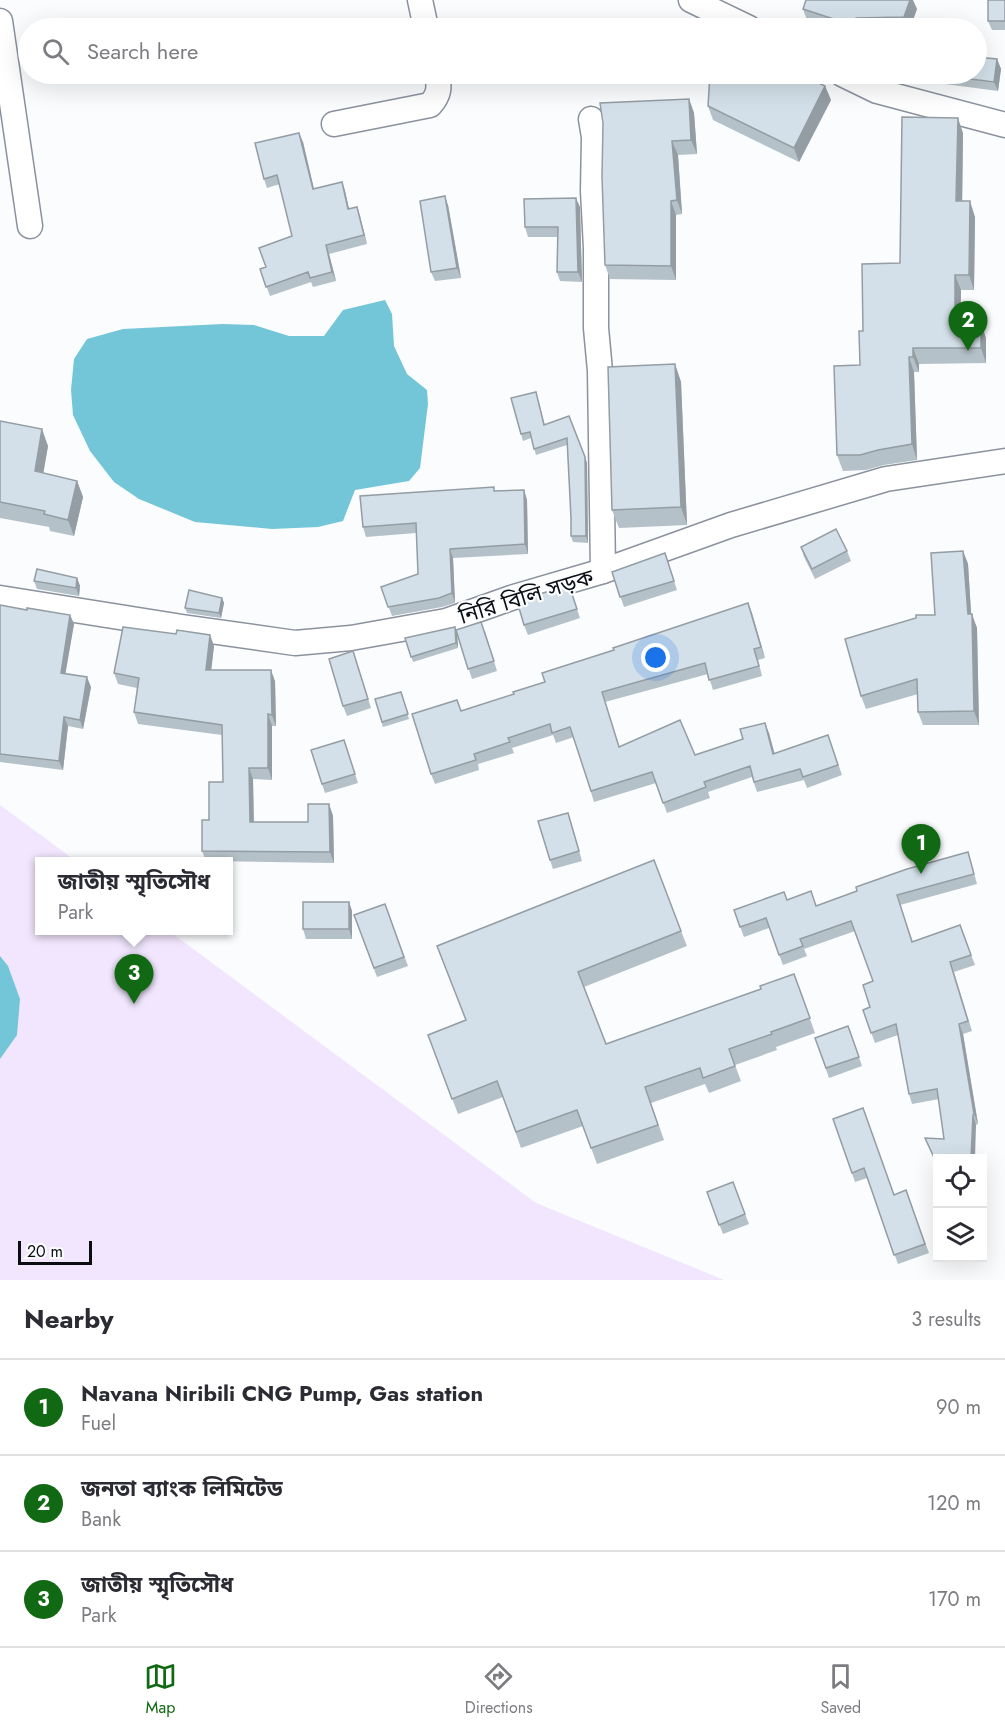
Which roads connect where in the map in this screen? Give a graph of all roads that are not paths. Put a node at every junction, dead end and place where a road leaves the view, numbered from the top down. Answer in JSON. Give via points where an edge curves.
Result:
{"nodes":[{"id":1,"x":420,"y":0,"type":"edge"},
{"id":2,"x":691,"y":0,"type":"edge"},
{"id":3,"x":424,"y":18,"type":"edge"},
{"id":4,"x":728,"y":18,"type":"edge"},
{"id":5,"x":0,"y":21,"type":"edge"},
{"id":6,"x":439,"y":84,"type":"edge"},
{"id":7,"x":863,"y":84,"type":"edge"},
{"id":8,"x":591,"y":119,"type":"dead end"},
{"id":9,"x":334,"y":124,"type":"dead end"},
{"id":10,"x":1005,"y":125,"type":"edge"},
{"id":11,"x":30,"y":226,"type":"dead end"},
{"id":12,"x":1005,"y":461,"type":"edge"},
{"id":13,"x":603,"y":571,"type":"junction"},
{"id":14,"x":0,"y":598,"type":"edge"}],
"edges":[{"from":1,"to":3,"type":"street"},
{"from":2,"to":4,"type":"street"},
{"from":5,"to":11,"type":"street"},
{"from":6,"to":9,"type":"street","via":[[438,96],[430,105]]},
{"from":7,"to":10,"type":"street"},
{"from":8,"to":13,"type":"street","name":"নিরি বিলি সড়ক"},
{"from":12,"to":13,"type":"street","via":[[886,478],[731,525]]},
{"from":13,"to":14,"type":"street","name":"নিরি বিলি সড়ক","via":[[446,621],[351,638],[295,643]]}]}
